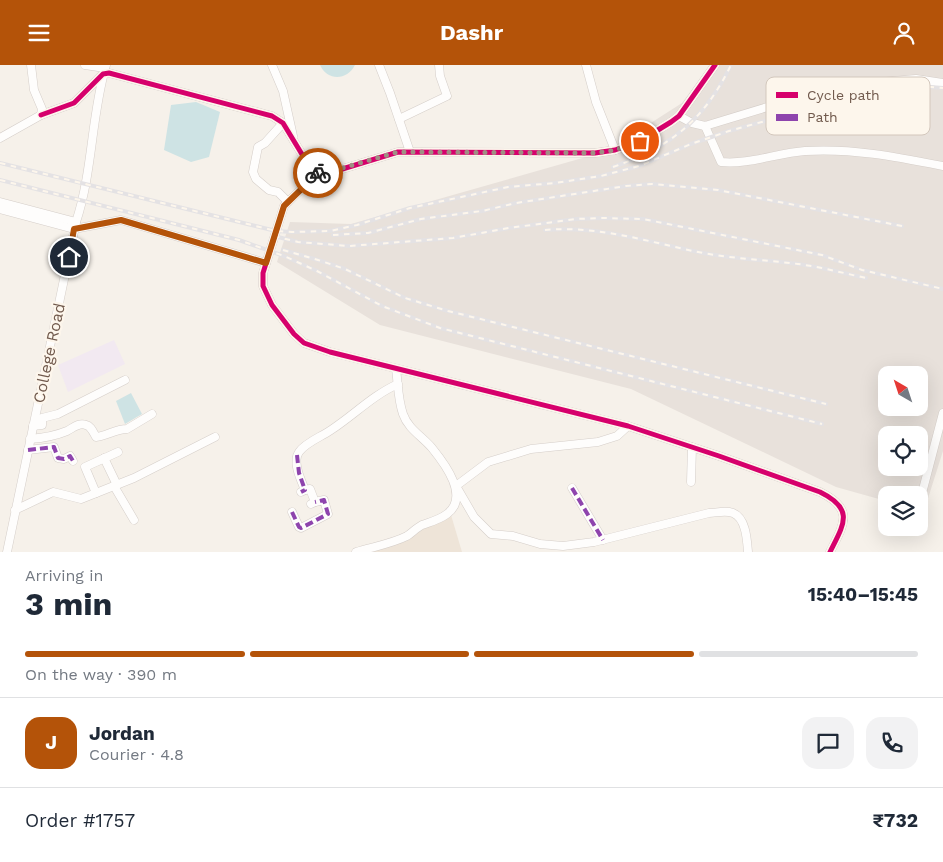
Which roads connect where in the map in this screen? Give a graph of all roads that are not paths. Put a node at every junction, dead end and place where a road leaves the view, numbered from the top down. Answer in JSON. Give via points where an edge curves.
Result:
{"nodes":[{"id":1,"x":32,"y":65,"type":"edge"},
{"id":2,"x":85,"y":65,"type":"edge"},
{"id":3,"x":272,"y":65,"type":"edge"},
{"id":4,"x":379,"y":65,"type":"edge"},
{"id":5,"x":439,"y":65,"type":"edge"},
{"id":6,"x":586,"y":65,"type":"edge"},
{"id":7,"x":715,"y":65,"type":"edge"},
{"id":8,"x":105,"y":69,"type":"edge"},
{"id":9,"x":930,"y":81,"type":"edge"},
{"id":10,"x":943,"y":83,"type":"edge"},
{"id":11,"x":766,"y":107,"type":"edge"},
{"id":12,"x":40,"y":115,"type":"junction"},
{"id":13,"x":679,"y":115,"type":"junction"},
{"id":14,"x":399,"y":119,"type":"junction"},
{"id":15,"x":283,"y":123,"type":"junction"},
{"id":16,"x":705,"y":126,"type":"junction"},
{"id":17,"x":0,"y":137,"type":"edge"},
{"id":18,"x":294,"y":141,"type":"junction"},
{"id":19,"x":615,"y":150,"type":"junction"},
{"id":20,"x":410,"y":152,"type":"junction"},
{"id":21,"x":943,"y":165,"type":"edge"},
{"id":22,"x":322,"y":169,"type":"junction"},
{"id":23,"x":288,"y":201,"type":"junction"},
{"id":24,"x":0,"y":202,"type":"edge"},
{"id":25,"x":0,"y":209,"type":"edge"},
{"id":26,"x":75,"y":225,"type":"junction"},
{"id":27,"x":267,"y":260,"type":"junction"},
{"id":28,"x":396,"y":369,"type":"junction"},
{"id":29,"x":126,"y":380,"type":"dead end"},
{"id":30,"x":398,"y":385,"type":"junction"},
{"id":31,"x":943,"y":413,"type":"edge"},
{"id":32,"x":152,"y":414,"type":"dead end"},
{"id":33,"x":33,"y":426,"type":"junction"},
{"id":34,"x":628,"y":426,"type":"junction"},
{"id":35,"x":215,"y":437,"type":"dead end"},
{"id":36,"x":30,"y":439,"type":"junction"},
{"id":37,"x":692,"y":447,"type":"junction"},
{"id":38,"x":28,"y":450,"type":"junction"},
{"id":39,"x":118,"y":451,"type":"dead end"},
{"id":40,"x":104,"y":458,"type":"junction"},
{"id":41,"x":73,"y":461,"type":"dead end"},
{"id":42,"x":691,"y":482,"type":"dead end"},
{"id":43,"x":115,"y":485,"type":"junction"},
{"id":44,"x":456,"y":486,"type":"junction"},
{"id":45,"x":924,"y":486,"type":"edge"},
{"id":46,"x":572,"y":488,"type":"dead end"},
{"id":47,"x":96,"y":493,"type":"junction"},
{"id":48,"x":15,"y":510,"type":"junction"},
{"id":49,"x":292,"y":512,"type":"dead end"},
{"id":50,"x":134,"y":521,"type":"dead end"},
{"id":51,"x":603,"y":540,"type":"junction"},
{"id":52,"x":568,"y":548,"type":"edge"},
{"id":53,"x":7,"y":552,"type":"edge"},
{"id":54,"x":356,"y":552,"type":"edge"},
{"id":55,"x":748,"y":552,"type":"edge"},
{"id":56,"x":830,"y":552,"type":"edge"}],
"edges":[{"from":1,"to":12,"type":"street","via":[[34,90],[42,109]]},
{"from":2,"to":8,"type":"street"},
{"from":3,"to":18,"type":"street","via":[[283,91]]},
{"from":4,"to":14,"type":"street"},
{"from":5,"to":14,"type":"street","via":[[447,95]]},
{"from":6,"to":19,"type":"street"},
{"from":7,"to":13,"type":"street"},
{"from":8,"to":12,"type":"street","via":[[74,103]]},
{"from":8,"to":15,"type":"street","via":[[109,73],[272,116]]},
{"from":8,"to":26,"type":"street","name":"College Road","via":[[100,83],[86,185]]},
{"from":9,"to":10,"type":"street"},
{"from":11,"to":16,"type":"street"},
{"from":12,"to":17,"type":"street"},
{"from":13,"to":16,"type":"street"},
{"from":13,"to":19,"type":"street","via":[[640,141]]},
{"from":14,"to":20,"type":"street"},
{"from":15,"to":18,"type":"street"},
{"from":15,"to":23,"type":"street","via":[[258,147],[253,172],[256,179]]},
{"from":16,"to":21,"type":"street","via":[[720,162],[818,150],[871,153]]},
{"from":18,"to":22,"type":"street","via":[[303,156]]},
{"from":19,"to":20,"type":"street","via":[[595,153]]},
{"from":20,"to":22,"type":"street","via":[[398,152],[339,169]]},
{"from":22,"to":23,"type":"street"},
{"from":23,"to":27,"type":"street"},
{"from":24,"to":26,"type":"street"},
{"from":25,"to":26,"type":"street"},
{"from":26,"to":27,"type":"street","via":[[121,220]]},
{"from":26,"to":33,"type":"street","name":"College Road"},
{"from":27,"to":28,"type":"street","via":[[262,286],[272,305],[304,343]]},
{"from":28,"to":30,"type":"street"},
{"from":28,"to":34,"type":"street"},
{"from":29,"to":33,"type":"street","via":[[42,418],[42,425]]},
{"from":30,"to":44,"type":"street","via":[[403,415],[411,428],[431,447]]},
{"from":30,"to":49,"type":"street","via":[[383,391],[299,453],[297,464],[303,491],[310,489],[313,503],[324,500],[328,513],[301,528]]},
{"from":31,"to":45,"type":"street"},
{"from":32,"to":36,"type":"street","via":[[127,429],[100,437],[96,437],[84,424],[59,434]]},
{"from":33,"to":36,"type":"street","name":"College Road"},
{"from":34,"to":37,"type":"street"},
{"from":34,"to":44,"type":"street","via":[[617,436],[598,442],[531,449],[488,462]]},
{"from":35,"to":43,"type":"street"},
{"from":36,"to":38,"type":"street","name":"College Road"},
{"from":37,"to":42,"type":"street"},
{"from":37,"to":56,"type":"street","via":[[834,499],[844,517]]},
{"from":38,"to":41,"type":"street","via":[[54,447],[58,458],[70,456]]},
{"from":38,"to":48,"type":"street","name":"College Road"},
{"from":39,"to":40,"type":"street"},
{"from":40,"to":43,"type":"street"},
{"from":40,"to":47,"type":"street","via":[[85,467]]},
{"from":43,"to":47,"type":"street"},
{"from":43,"to":50,"type":"street"},
{"from":44,"to":52,"type":"street","via":[[474,517],[491,533]]},
{"from":44,"to":54,"type":"street","via":[[457,496],[448,513],[420,526],[408,536]]},
{"from":46,"to":51,"type":"street"},
{"from":47,"to":48,"type":"street","via":[[81,499],[53,492]]},
{"from":48,"to":53,"type":"street","name":"College Road"},
{"from":51,"to":52,"type":"street"},
{"from":51,"to":55,"type":"street","via":[[709,513],[726,512],[735,513],[745,529]]}]}
